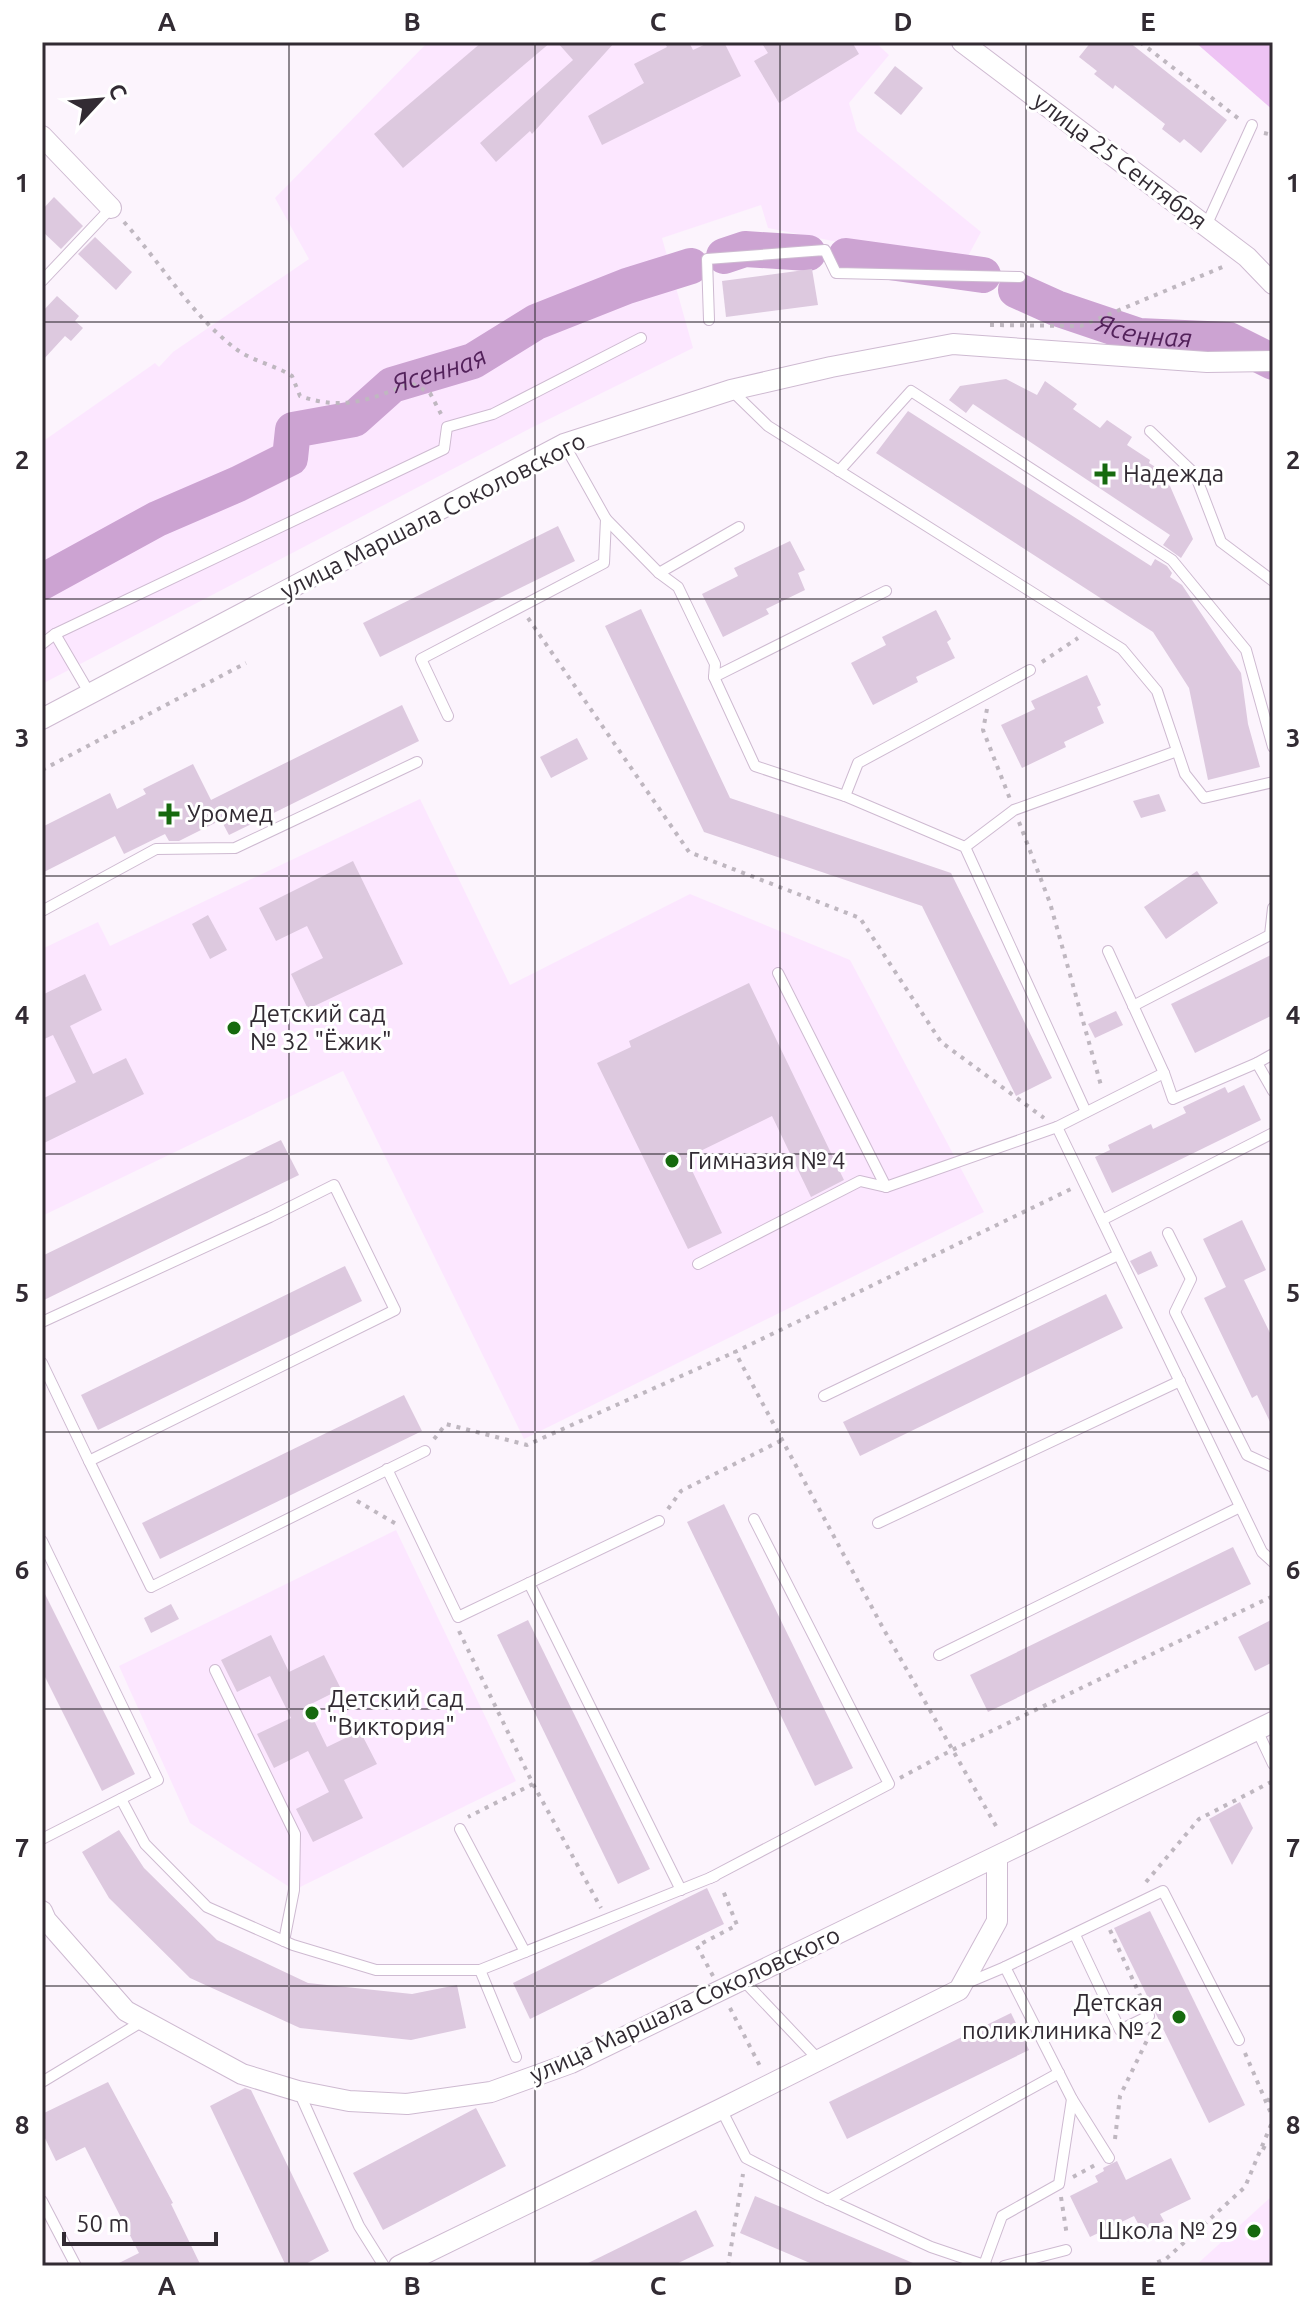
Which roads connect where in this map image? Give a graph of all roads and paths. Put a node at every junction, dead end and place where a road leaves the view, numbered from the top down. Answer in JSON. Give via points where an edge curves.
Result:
{"nodes":[{"id":1,"x":962,"y":42,"type":"edge"},
{"id":2,"x":1140,"y":42,"type":"edge"},
{"id":3,"x":1251,"y":127,"type":"joint"},
{"id":4,"x":42,"y":136,"type":"edge"},
{"id":5,"x":111,"y":208,"type":"junction"},
{"id":6,"x":1206,"y":226,"type":"junction"},
{"id":7,"x":1247,"y":257,"type":"junction"},
{"id":8,"x":1020,"y":277,"type":"dead end"},
{"id":9,"x":42,"y":281,"type":"edge"},
{"id":10,"x":1273,"y":284,"type":"edge"},
{"id":11,"x":709,"y":320,"type":"dead end"},
{"id":12,"x":1092,"y":321,"type":"dead end"},
{"id":13,"x":641,"y":338,"type":"dead end"},
{"id":14,"x":1273,"y":361,"type":"edge"},
{"id":15,"x":731,"y":390,"type":"junction"},
{"id":16,"x":447,"y":427,"type":"junction"},
{"id":17,"x":1150,"y":431,"type":"dead end"},
{"id":18,"x":564,"y":444,"type":"junction"},
{"id":19,"x":839,"y":471,"type":"junction"},
{"id":20,"x":606,"y":519,"type":"junction"},
{"id":21,"x":739,"y":527,"type":"dead end"},
{"id":22,"x":659,"y":573,"type":"junction"},
{"id":23,"x":1273,"y":581,"type":"edge"},
{"id":24,"x":886,"y":591,"type":"dead end"},
{"id":25,"x":520,"y":606,"type":"junction"},
{"id":26,"x":1091,"y":630,"type":"junction"},
{"id":27,"x":55,"y":634,"type":"junction"},
{"id":28,"x":42,"y":644,"type":"edge"},
{"id":29,"x":246,"y":663,"type":"dead end"},
{"id":30,"x":1030,"y":670,"type":"joint"},
{"id":31,"x":714,"y":677,"type":"junction"},
{"id":32,"x":990,"y":691,"type":"junction"},
{"id":33,"x":90,"y":694,"type":"junction"},
{"id":34,"x":448,"y":716,"type":"dead end"},
{"id":35,"x":42,"y":719,"type":"edge"},
{"id":36,"x":1273,"y":747,"type":"edge"},
{"id":37,"x":1177,"y":751,"type":"junction"},
{"id":38,"x":417,"y":762,"type":"dead end"},
{"id":39,"x":42,"y":770,"type":"edge"},
{"id":40,"x":1273,"y":782,"type":"edge"},
{"id":41,"x":845,"y":796,"type":"junction"},
{"id":42,"x":1014,"y":810,"type":"junction"},
{"id":43,"x":965,"y":847,"type":"junction"},
{"id":44,"x":1273,"y":908,"type":"edge"},
{"id":45,"x":42,"y":911,"type":"edge"},
{"id":46,"x":1108,"y":951,"type":"dead end"},
{"id":47,"x":778,"y":973,"type":"dead end"},
{"id":48,"x":1133,"y":1006,"type":"junction"},
{"id":49,"x":1273,"y":1054,"type":"edge"},
{"id":50,"x":1257,"y":1063,"type":"junction"},
{"id":51,"x":1164,"y":1073,"type":"junction"},
{"id":52,"x":1273,"y":1091,"type":"edge"},
{"id":53,"x":1106,"y":1102,"type":"junction"},
{"id":54,"x":1086,"y":1112,"type":"junction"},
{"id":55,"x":1057,"y":1127,"type":"junction"},
{"id":56,"x":1273,"y":1133,"type":"edge"},
{"id":57,"x":886,"y":1187,"type":"junction"},
{"id":58,"x":1102,"y":1220,"type":"junction"},
{"id":59,"x":1168,"y":1233,"type":"dead end"},
{"id":60,"x":1118,"y":1255,"type":"junction"},
{"id":61,"x":698,"y":1264,"type":"dead end"},
{"id":62,"x":42,"y":1322,"type":"edge"},
{"id":63,"x":735,"y":1352,"type":"dead end"},
{"id":64,"x":42,"y":1363,"type":"edge"},
{"id":65,"x":1180,"y":1381,"type":"junction"},
{"id":66,"x":824,"y":1396,"type":"dead end"},
{"id":67,"x":782,"y":1440,"type":"dead end"},
{"id":68,"x":425,"y":1451,"type":"joint"},
{"id":69,"x":89,"y":1461,"type":"junction"},
{"id":70,"x":1273,"y":1467,"type":"edge"},
{"id":71,"x":387,"y":1469,"type":"junction"},
{"id":72,"x":341,"y":1492,"type":"junction"},
{"id":73,"x":1240,"y":1507,"type":"junction"},
{"id":74,"x":754,"y":1519,"type":"dead end"},
{"id":75,"x":659,"y":1521,"type":"joint"},
{"id":76,"x":878,"y":1523,"type":"dead end"},
{"id":77,"x":399,"y":1526,"type":"dead end"},
{"id":78,"x":42,"y":1541,"type":"edge"},
{"id":79,"x":1273,"y":1562,"type":"edge"},
{"id":80,"x":529,"y":1583,"type":"junction"},
{"id":81,"x":1273,"y":1596,"type":"edge"},
{"id":82,"x":453,"y":1620,"type":"dead end"},
{"id":83,"x":883,"y":1628,"type":"dead end"},
{"id":84,"x":939,"y":1655,"type":"dead end"},
{"id":85,"x":215,"y":1670,"type":"dead end"},
{"id":86,"x":1265,"y":1726,"type":"edge"},
{"id":87,"x":952,"y":1750,"type":"junction"},
{"id":88,"x":1273,"y":1764,"type":"edge"},
{"id":89,"x":1273,"y":1781,"type":"edge"},
{"id":90,"x":533,"y":1784,"type":"junction"},
{"id":91,"x":889,"y":1784,"type":"junction"},
{"id":92,"x":121,"y":1799,"type":"junction"},
{"id":93,"x":996,"y":1826,"type":"dead end"},
{"id":94,"x":460,"y":1829,"type":"joint"},
{"id":95,"x":42,"y":1839,"type":"edge"},
{"id":96,"x":997,"y":1858,"type":"junction"},
{"id":97,"x":713,"y":1877,"type":"junction"},
{"id":98,"x":681,"y":1890,"type":"junction"},
{"id":99,"x":42,"y":1911,"type":"edge"},
{"id":100,"x":1122,"y":1911,"type":"junction"},
{"id":101,"x":607,"y":1920,"type":"junction"},
{"id":102,"x":1106,"y":1920,"type":"junction"},
{"id":103,"x":1075,"y":1935,"type":"junction"},
{"id":104,"x":284,"y":1941,"type":"junction"},
{"id":105,"x":525,"y":1952,"type":"junction"},
{"id":106,"x":1005,"y":1967,"type":"junction"},
{"id":107,"x":480,"y":1970,"type":"junction"},
{"id":108,"x":743,"y":1980,"type":"junction"},
{"id":109,"x":961,"y":1985,"type":"junction"},
{"id":110,"x":720,"y":1991,"type":"junction"},
{"id":111,"x":1149,"y":2016,"type":"junction"},
{"id":112,"x":143,"y":2021,"type":"junction"},
{"id":113,"x":1239,"y":2040,"type":"joint"},
{"id":114,"x":516,"y":2057,"type":"dead end"},
{"id":115,"x":818,"y":2059,"type":"junction"},
{"id":116,"x":1059,"y":2073,"type":"junction"},
{"id":117,"x":42,"y":2082,"type":"edge"},
{"id":118,"x":769,"y":2084,"type":"junction"},
{"id":119,"x":1273,"y":2089,"type":"edge"},
{"id":120,"x":298,"y":2091,"type":"junction"},
{"id":121,"x":1072,"y":2099,"type":"junction"},
{"id":122,"x":1267,"y":2104,"type":"junction"},
{"id":123,"x":721,"y":2109,"type":"junction"},
{"id":124,"x":1273,"y":2119,"type":"edge"},
{"id":125,"x":1262,"y":2147,"type":"junction"},
{"id":126,"x":1273,"y":2152,"type":"edge"},
{"id":127,"x":746,"y":2158,"type":"junction"},
{"id":128,"x":1109,"y":2158,"type":"junction"},
{"id":129,"x":1059,"y":2184,"type":"junction"},
{"id":130,"x":828,"y":2200,"type":"junction"},
{"id":131,"x":42,"y":2201,"type":"edge"},
{"id":132,"x":1066,"y":2250,"type":"joint"},
{"id":133,"x":986,"y":2265,"type":"edge"},
{"id":134,"x":76,"y":2266,"type":"edge"},
{"id":135,"x":384,"y":2266,"type":"edge"},
{"id":136,"x":399,"y":2266,"type":"edge"},
{"id":137,"x":728,"y":2266,"type":"edge"},
{"id":138,"x":1004,"y":2266,"type":"edge"},
{"id":139,"x":1148,"y":2266,"type":"edge"}],
"edges":[{"from":1,"to":6,"type":"street","name":"улица 25 Сентября"},
{"from":2,"to":3,"type":"path"},
{"from":3,"to":6,"type":"lane"},
{"from":4,"to":5,"type":"street"},
{"from":5,"to":9,"type":"lane"},
{"from":5,"to":16,"type":"path","via":[[210,327],[239,352],[292,376],[300,396],[323,404],[368,401],[411,383],[430,393]]},
{"from":6,"to":7,"type":"street","name":"улица 25 Сентября"},
{"from":7,"to":10,"type":"street","name":"улица 25 Сентября"},
{"from":7,"to":12,"type":"path"},
{"from":8,"to":11,"type":"lane","via":[[836,273],[825,250],[707,259]]},
{"from":13,"to":16,"type":"lane","via":[[493,414]]},
{"from":14,"to":15,"type":"street","name":"улица Маршала Соколовского","via":[[1207,362],[953,344]]},
{"from":15,"to":18,"type":"street","name":"улица Маршала Соколовского"},
{"from":15,"to":19,"type":"lane","via":[[768,426]]},
{"from":16,"to":27,"type":"lane","via":[[444,449]]},
{"from":17,"to":23,"type":"lane","via":[[1195,474],[1221,542]]},
{"from":18,"to":20,"type":"lane"},
{"from":18,"to":33,"type":"street","name":"улица Маршала Соколовского"},
{"from":19,"to":26,"type":"lane"},
{"from":19,"to":36,"type":"lane","via":[[911,391],[1172,560],[1246,650]]},
{"from":20,"to":22,"type":"lane"},
{"from":20,"to":25,"type":"lane","via":[[604,563]]},
{"from":21,"to":22,"type":"lane"},
{"from":22,"to":31,"type":"lane","via":[[678,587],[715,664]]},
{"from":24,"to":31,"type":"lane"},
{"from":25,"to":34,"type":"lane","via":[[421,659]]},
{"from":25,"to":55,"type":"path","via":[[689,852],[860,918],[941,1042]]},
{"from":26,"to":30,"type":"path"},
{"from":26,"to":37,"type":"lane","via":[[1122,649],[1157,691]]},
{"from":27,"to":28,"type":"lane"},
{"from":27,"to":33,"type":"lane"},
{"from":29,"to":39,"type":"path"},
{"from":30,"to":32,"type":"lane"},
{"from":31,"to":41,"type":"lane","via":[[755,766]]},
{"from":32,"to":41,"type":"lane","via":[[858,763]]},
{"from":32,"to":42,"type":"path","via":[[983,730]]},
{"from":33,"to":35,"type":"street","name":"улица Маршала Соколовского"},
{"from":37,"to":40,"type":"lane","via":[[1185,774],[1204,798]]},
{"from":37,"to":42,"type":"lane"},
{"from":38,"to":45,"type":"lane","via":[[235,848],[156,849]]},
{"from":41,"to":43,"type":"lane"},
{"from":42,"to":43,"type":"lane"},
{"from":42,"to":53,"type":"path","via":[[1050,903]]},
{"from":43,"to":54,"type":"lane"},
{"from":44,"to":48,"type":"lane","via":[[1270,935]]},
{"from":46,"to":48,"type":"lane"},
{"from":47,"to":57,"type":"lane"},
{"from":48,"to":51,"type":"lane"},
{"from":49,"to":50,"type":"lane"},
{"from":50,"to":51,"type":"lane","via":[[1173,1099]]},
{"from":50,"to":52,"type":"lane"},
{"from":51,"to":53,"type":"lane"},
{"from":53,"to":54,"type":"lane"},
{"from":54,"to":55,"type":"lane"},
{"from":55,"to":57,"type":"lane"},
{"from":55,"to":58,"type":"lane"},
{"from":56,"to":58,"type":"lane"},
{"from":57,"to":61,"type":"lane","via":[[860,1181]]},
{"from":58,"to":60,"type":"lane"},
{"from":59,"to":70,"type":"lane","via":[[1191,1279],[1175,1312],[1247,1455]]},
{"from":60,"to":65,"type":"lane"},
{"from":60,"to":66,"type":"lane"},
{"from":62,"to":69,"type":"lane","via":[[334,1185],[395,1310]]},
{"from":63,"to":68,"type":"path","via":[[527,1445],[446,1424]]},
{"from":64,"to":69,"type":"lane"},
{"from":65,"to":73,"type":"lane"},
{"from":65,"to":76,"type":"lane"},
{"from":67,"to":75,"type":"path","via":[[681,1491]]},
{"from":68,"to":71,"type":"lane"},
{"from":69,"to":72,"type":"lane","via":[[151,1587]]},
{"from":71,"to":72,"type":"lane"},
{"from":71,"to":80,"type":"lane","via":[[458,1617]]},
{"from":72,"to":77,"type":"path"},
{"from":73,"to":79,"type":"lane","via":[[1262,1552]]},
{"from":73,"to":84,"type":"lane"},
{"from":74,"to":91,"type":"lane"},
{"from":75,"to":80,"type":"lane"},
{"from":78,"to":92,"type":"lane","via":[[158,1780]]},
{"from":80,"to":98,"type":"lane"},
{"from":81,"to":87,"type":"path"},
{"from":82,"to":90,"type":"path"},
{"from":83,"to":87,"type":"path"},
{"from":85,"to":104,"type":"lane","via":[[295,1834],[294,1890]]},
{"from":86,"to":88,"type":"lane"},
{"from":86,"to":96,"type":"street","name":"улица Маршала Соколовского"},
{"from":87,"to":91,"type":"path"},
{"from":87,"to":93,"type":"path"},
{"from":89,"to":100,"type":"path","via":[[1199,1819]]},
{"from":90,"to":94,"type":"path","via":[[467,1818]]},
{"from":90,"to":101,"type":"path"},
{"from":91,"to":97,"type":"lane"},
{"from":92,"to":95,"type":"lane"},
{"from":92,"to":104,"type":"lane","via":[[145,1844],[207,1907]]},
{"from":94,"to":105,"type":"lane"},
{"from":96,"to":108,"type":"street","name":"улица Маршала Соколовского"},
{"from":96,"to":109,"type":"street","via":[[997,1921]]},
{"from":97,"to":98,"type":"lane"},
{"from":97,"to":110,"type":"path","via":[[737,1925],[697,1946]]},
{"from":98,"to":101,"type":"lane"},
{"from":99,"to":112,"type":"street","name":"улица Маршала Соколовского","via":[[126,2011]]},
{"from":100,"to":102,"type":"lane"},
{"from":100,"to":113,"type":"lane","via":[[1163,1891]]},
{"from":101,"to":105,"type":"lane"},
{"from":102,"to":103,"type":"lane"},
{"from":102,"to":111,"type":"path"},
{"from":103,"to":106,"type":"lane"},
{"from":103,"to":111,"type":"lane","via":[[1120,2030]]},
{"from":104,"to":107,"type":"lane","via":[[376,1970]]},
{"from":105,"to":107,"type":"lane"},
{"from":106,"to":109,"type":"lane"},
{"from":106,"to":116,"type":"lane"},
{"from":107,"to":114,"type":"lane"},
{"from":108,"to":110,"type":"street","name":"улица Маршала Соколовского"},
{"from":108,"to":115,"type":"lane"},
{"from":109,"to":115,"type":"street"},
{"from":110,"to":118,"type":"path"},
{"from":110,"to":120,"type":"street","name":"улица Маршала Соколовского","via":[[571,2063],[491,2092],[407,2104]]},
{"from":111,"to":128,"type":"path","via":[[1154,2026],[1120,2096]]},
{"from":112,"to":117,"type":"lane"},
{"from":112,"to":120,"type":"street","name":"улица Маршала Соколовского","via":[[242,2074]]},
{"from":113,"to":122,"type":"path"},
{"from":115,"to":118,"type":"street"},
{"from":116,"to":121,"type":"lane"},
{"from":116,"to":130,"type":"lane"},
{"from":118,"to":123,"type":"street"},
{"from":119,"to":122,"type":"path"},
{"from":120,"to":135,"type":"lane","via":[[359,2226]]},
{"from":121,"to":128,"type":"lane"},
{"from":121,"to":129,"type":"lane"},
{"from":122,"to":124,"type":"path"},
{"from":123,"to":127,"type":"lane"},
{"from":123,"to":136,"type":"street"},
{"from":124,"to":125,"type":"path"},
{"from":125,"to":126,"type":"path"},
{"from":125,"to":139,"type":"path","via":[[1245,2187],[1166,2259]]},
{"from":127,"to":130,"type":"lane"},
{"from":127,"to":137,"type":"path"},
{"from":128,"to":129,"type":"path"},
{"from":129,"to":132,"type":"path"},
{"from":129,"to":133,"type":"lane","via":[[1002,2216]]},
{"from":130,"to":133,"type":"lane","via":[[931,2247]]},
{"from":131,"to":134,"type":"lane"},
{"from":132,"to":138,"type":"lane"}]}
